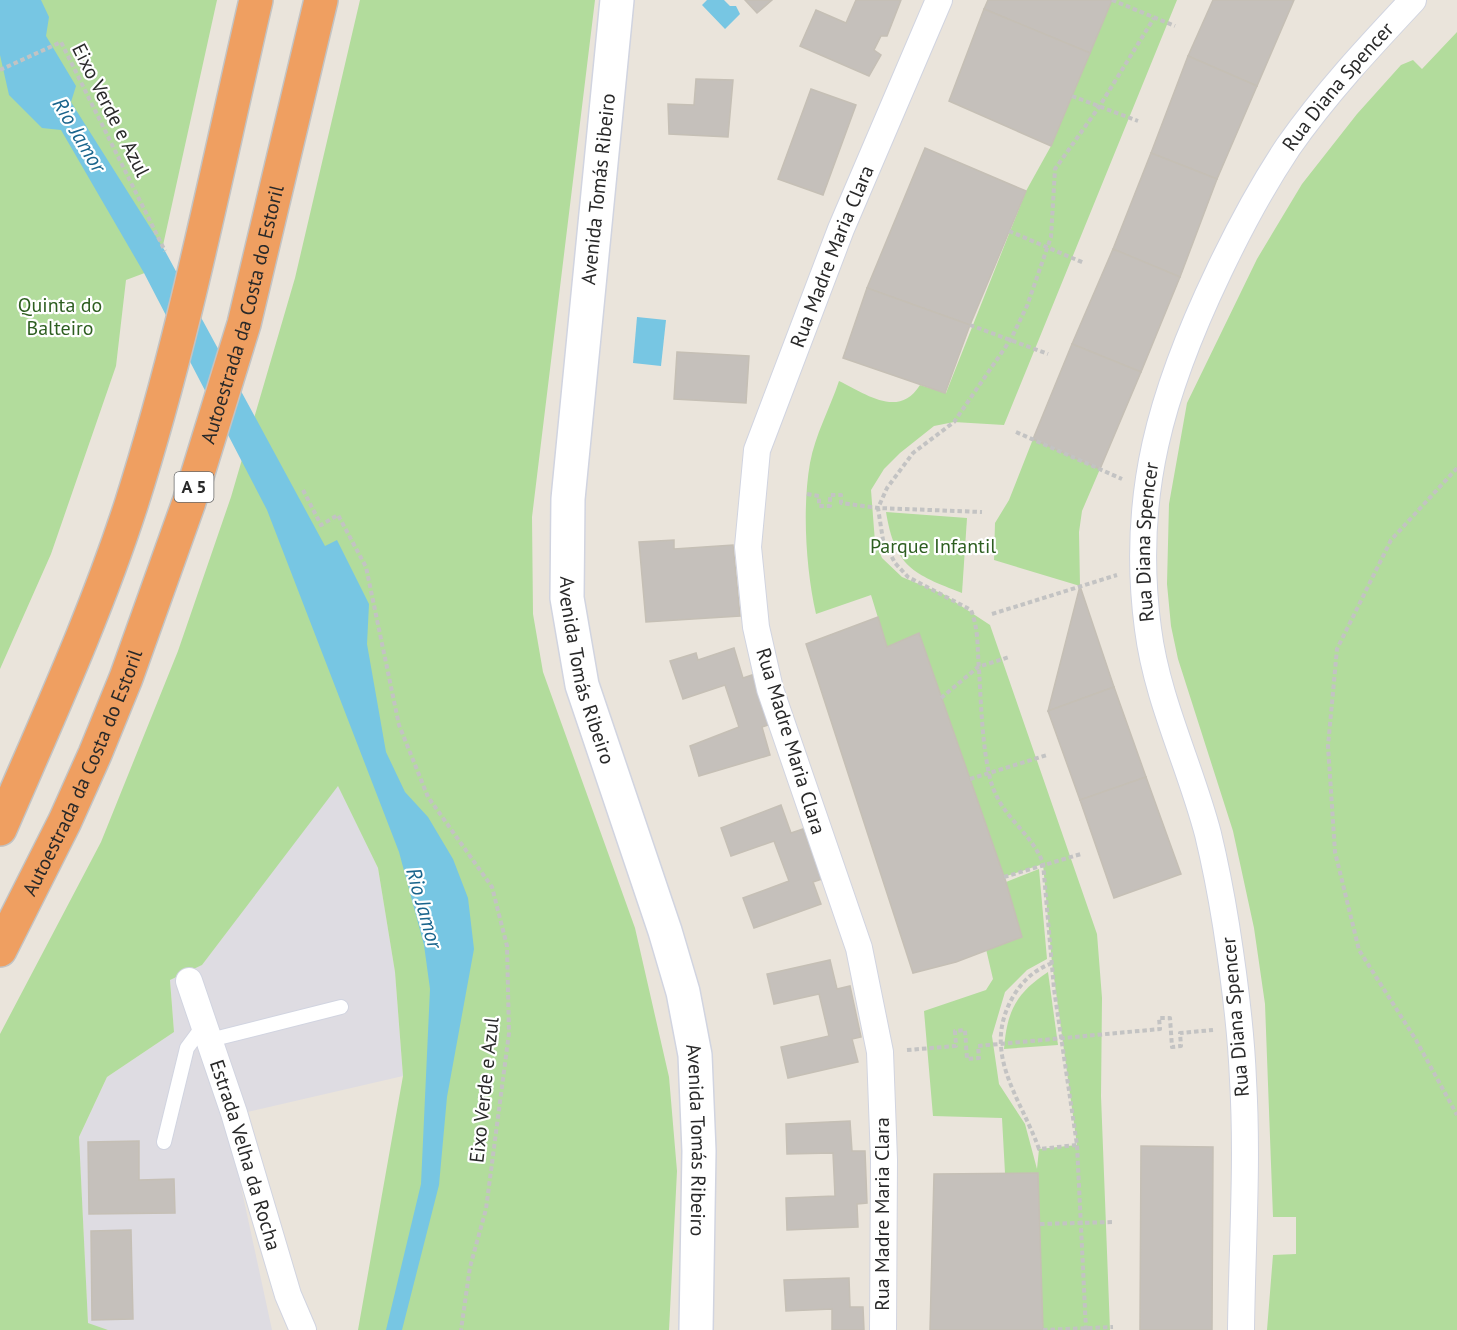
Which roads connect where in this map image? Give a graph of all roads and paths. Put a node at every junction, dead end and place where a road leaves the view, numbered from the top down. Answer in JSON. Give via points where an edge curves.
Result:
{"nodes":[{"id":1,"x":256,"y":0,"type":"edge"},
{"id":2,"x":321,"y":0,"type":"edge"},
{"id":3,"x":617,"y":0,"type":"edge"},
{"id":4,"x":939,"y":0,"type":"edge"},
{"id":5,"x":1112,"y":0,"type":"edge"},
{"id":6,"x":1413,"y":0,"type":"edge"},
{"id":7,"x":1154,"y":18,"type":"junction"},
{"id":8,"x":1175,"y":26,"type":"dead end"},
{"id":9,"x":0,"y":70,"type":"edge"},
{"id":10,"x":1072,"y":96,"type":"dead end"},
{"id":11,"x":1100,"y":106,"type":"junction"},
{"id":12,"x":1138,"y":121,"type":"dead end"},
{"id":13,"x":1009,"y":231,"type":"dead end"},
{"id":14,"x":1048,"y":246,"type":"junction"},
{"id":15,"x":165,"y":251,"type":"dead end"},
{"id":16,"x":1084,"y":263,"type":"dead end"},
{"id":17,"x":970,"y":325,"type":"dead end"},
{"id":18,"x":1011,"y":339,"type":"junction"},
{"id":19,"x":1048,"y":354,"type":"dead end"},
{"id":20,"x":1016,"y":432,"type":"dead end"},
{"id":21,"x":1457,"y":468,"type":"edge"},
{"id":22,"x":1123,"y":479,"type":"dead end"},
{"id":23,"x":303,"y":490,"type":"dead end"},
{"id":24,"x":807,"y":494,"type":"dead end"},
{"id":25,"x":878,"y":508,"type":"junction"},
{"id":26,"x":982,"y":512,"type":"dead end"},
{"id":27,"x":1119,"y":574,"type":"dead end"},
{"id":28,"x":992,"y":614,"type":"dead end"},
{"id":29,"x":1009,"y":657,"type":"dead end"},
{"id":30,"x":978,"y":667,"type":"junction"},
{"id":31,"x":941,"y":698,"type":"dead end"},
{"id":32,"x":1047,"y":755,"type":"dead end"},
{"id":33,"x":989,"y":774,"type":"junction"},
{"id":34,"x":970,"y":779,"type":"dead end"},
{"id":35,"x":0,"y":829,"type":"edge"},
{"id":36,"x":1081,"y":854,"type":"dead end"},
{"id":37,"x":1043,"y":863,"type":"junction"},
{"id":38,"x":1004,"y":877,"type":"dead end"},
{"id":39,"x":0,"y":950,"type":"edge"},
{"id":40,"x":1052,"y":963,"type":"junction"},
{"id":41,"x":189,"y":981,"type":"dead end"},
{"id":42,"x":341,"y":1007,"type":"dead end"},
{"id":43,"x":1239,"y":1021,"type":"junction"},
{"id":44,"x":207,"y":1033,"type":"junction"},
{"id":45,"x":1063,"y":1038,"type":"junction"},
{"id":46,"x":1000,"y":1044,"type":"junction"},
{"id":47,"x":940,"y":1047,"type":"dead end"},
{"id":48,"x":1457,"y":1115,"type":"edge"},
{"id":49,"x":164,"y":1142,"type":"dead end"},
{"id":50,"x":1077,"y":1145,"type":"junction"},
{"id":51,"x":1113,"y":1222,"type":"dead end"},
{"id":52,"x":1081,"y":1223,"type":"junction"},
{"id":53,"x":1040,"y":1224,"type":"dead end"},
{"id":54,"x":1113,"y":1327,"type":"dead end"},
{"id":55,"x":1086,"y":1328,"type":"edge"},
{"id":56,"x":303,"y":1330,"type":"edge"},
{"id":57,"x":461,"y":1330,"type":"edge"},
{"id":58,"x":696,"y":1330,"type":"edge"},
{"id":59,"x":882,"y":1330,"type":"edge"},
{"id":60,"x":1043,"y":1330,"type":"edge"},
{"id":61,"x":1241,"y":1330,"type":"edge"}],
"edges":[{"from":1,"to":35,"type":"highway","via":[[175,359],[130,507],[83,635]]},
{"from":2,"to":39,"type":"highway","name":"Autoestrada da Costa do Estoril","number":"A 5","via":[[244,324],[189,502],[95,754]]},
{"from":3,"to":58,"type":"street","name":"Avenida Tomás Ribeiro","via":[[568,499],[567,598],[582,685],[665,931],[683,992],[695,1055],[699,1151]]},
{"from":4,"to":59,"type":"street","name":"Rua Madre Maria Clara","via":[[841,229],[758,450],[748,547],[756,627],[770,688],[859,948],[880,1052],[884,1160]]},
{"from":5,"to":7,"type":"path"},
{"from":6,"to":43,"type":"street","name":"Rua Diana Spencer","via":[[1348,69],[1288,147],[1239,230],[1176,369],[1158,424],[1147,485],[1142,557],[1148,630],[1157,676],[1208,833],[1226,922]]},
{"from":7,"to":8,"type":"path"},
{"from":7,"to":11,"type":"path"},
{"from":9,"to":15,"type":"path","name":"Eixo Verde e Azul","via":[[61,42]]},
{"from":10,"to":11,"type":"path"},
{"from":11,"to":12,"type":"path"},
{"from":11,"to":14,"type":"path","via":[[1055,169]]},
{"from":13,"to":14,"type":"path"},
{"from":14,"to":16,"type":"path"},
{"from":14,"to":18,"type":"path"},
{"from":17,"to":18,"type":"path"},
{"from":18,"to":19,"type":"path"},
{"from":18,"to":25,"type":"path","via":[[954,422],[913,453],[887,488]]},
{"from":20,"to":22,"type":"path"},
{"from":21,"to":48,"type":"path","via":[[1391,540],[1337,650],[1328,746],[1335,852],[1359,950],[1416,1040]]},
{"from":23,"to":57,"type":"path","name":"Eixo Verde e Azul","via":[[321,525],[338,515],[366,567],[399,725],[428,797],[492,887],[507,946],[509,1033],[486,1209],[470,1267]]},
{"from":24,"to":25,"type":"path","via":[[819,496],[819,506],[830,506],[830,495],[841,495],[841,503]]},
{"from":25,"to":26,"type":"path"},
{"from":25,"to":30,"type":"path","via":[[883,540],[908,577],[971,610],[979,636]]},
{"from":27,"to":28,"type":"path"},
{"from":29,"to":30,"type":"path"},
{"from":30,"to":31,"type":"path"},
{"from":30,"to":33,"type":"path"},
{"from":32,"to":33,"type":"path"},
{"from":33,"to":34,"type":"path"},
{"from":33,"to":37,"type":"path","via":[[1002,809],[1036,845]]},
{"from":36,"to":37,"type":"path"},
{"from":37,"to":38,"type":"path"},
{"from":37,"to":40,"type":"path"},
{"from":40,"to":45,"type":"path"},
{"from":40,"to":46,"type":"path","via":[[1036,969],[1019,987],[1001,1025]]},
{"from":41,"to":44,"type":"street","name":"Estrada Velha da Rocha"},
{"from":42,"to":44,"type":"lane"},
{"from":43,"to":45,"type":"path","via":[[1215,1023],[1216,1030],[1180,1033],[1181,1046],[1172,1047],[1170,1018],[1159,1018],[1160,1029]]},
{"from":43,"to":61,"type":"street","name":"Rua Diana Spencer","via":[[1244,1083]]},
{"from":44,"to":49,"type":"lane","via":[[187,1048]]},
{"from":44,"to":56,"type":"street","name":"Estrada Velha da Rocha","via":[[288,1295]]},
{"from":45,"to":46,"type":"path"},
{"from":45,"to":50,"type":"path"},
{"from":46,"to":47,"type":"path","via":[[978,1046],[979,1058],[967,1059],[965,1030],[955,1031],[956,1046]]},
{"from":46,"to":50,"type":"path","via":[[1008,1084],[1039,1149]]},
{"from":50,"to":52,"type":"path"},
{"from":51,"to":52,"type":"path"},
{"from":52,"to":53,"type":"path"},
{"from":52,"to":55,"type":"path"},
{"from":54,"to":55,"type":"path"},
{"from":55,"to":60,"type":"path"}]}
